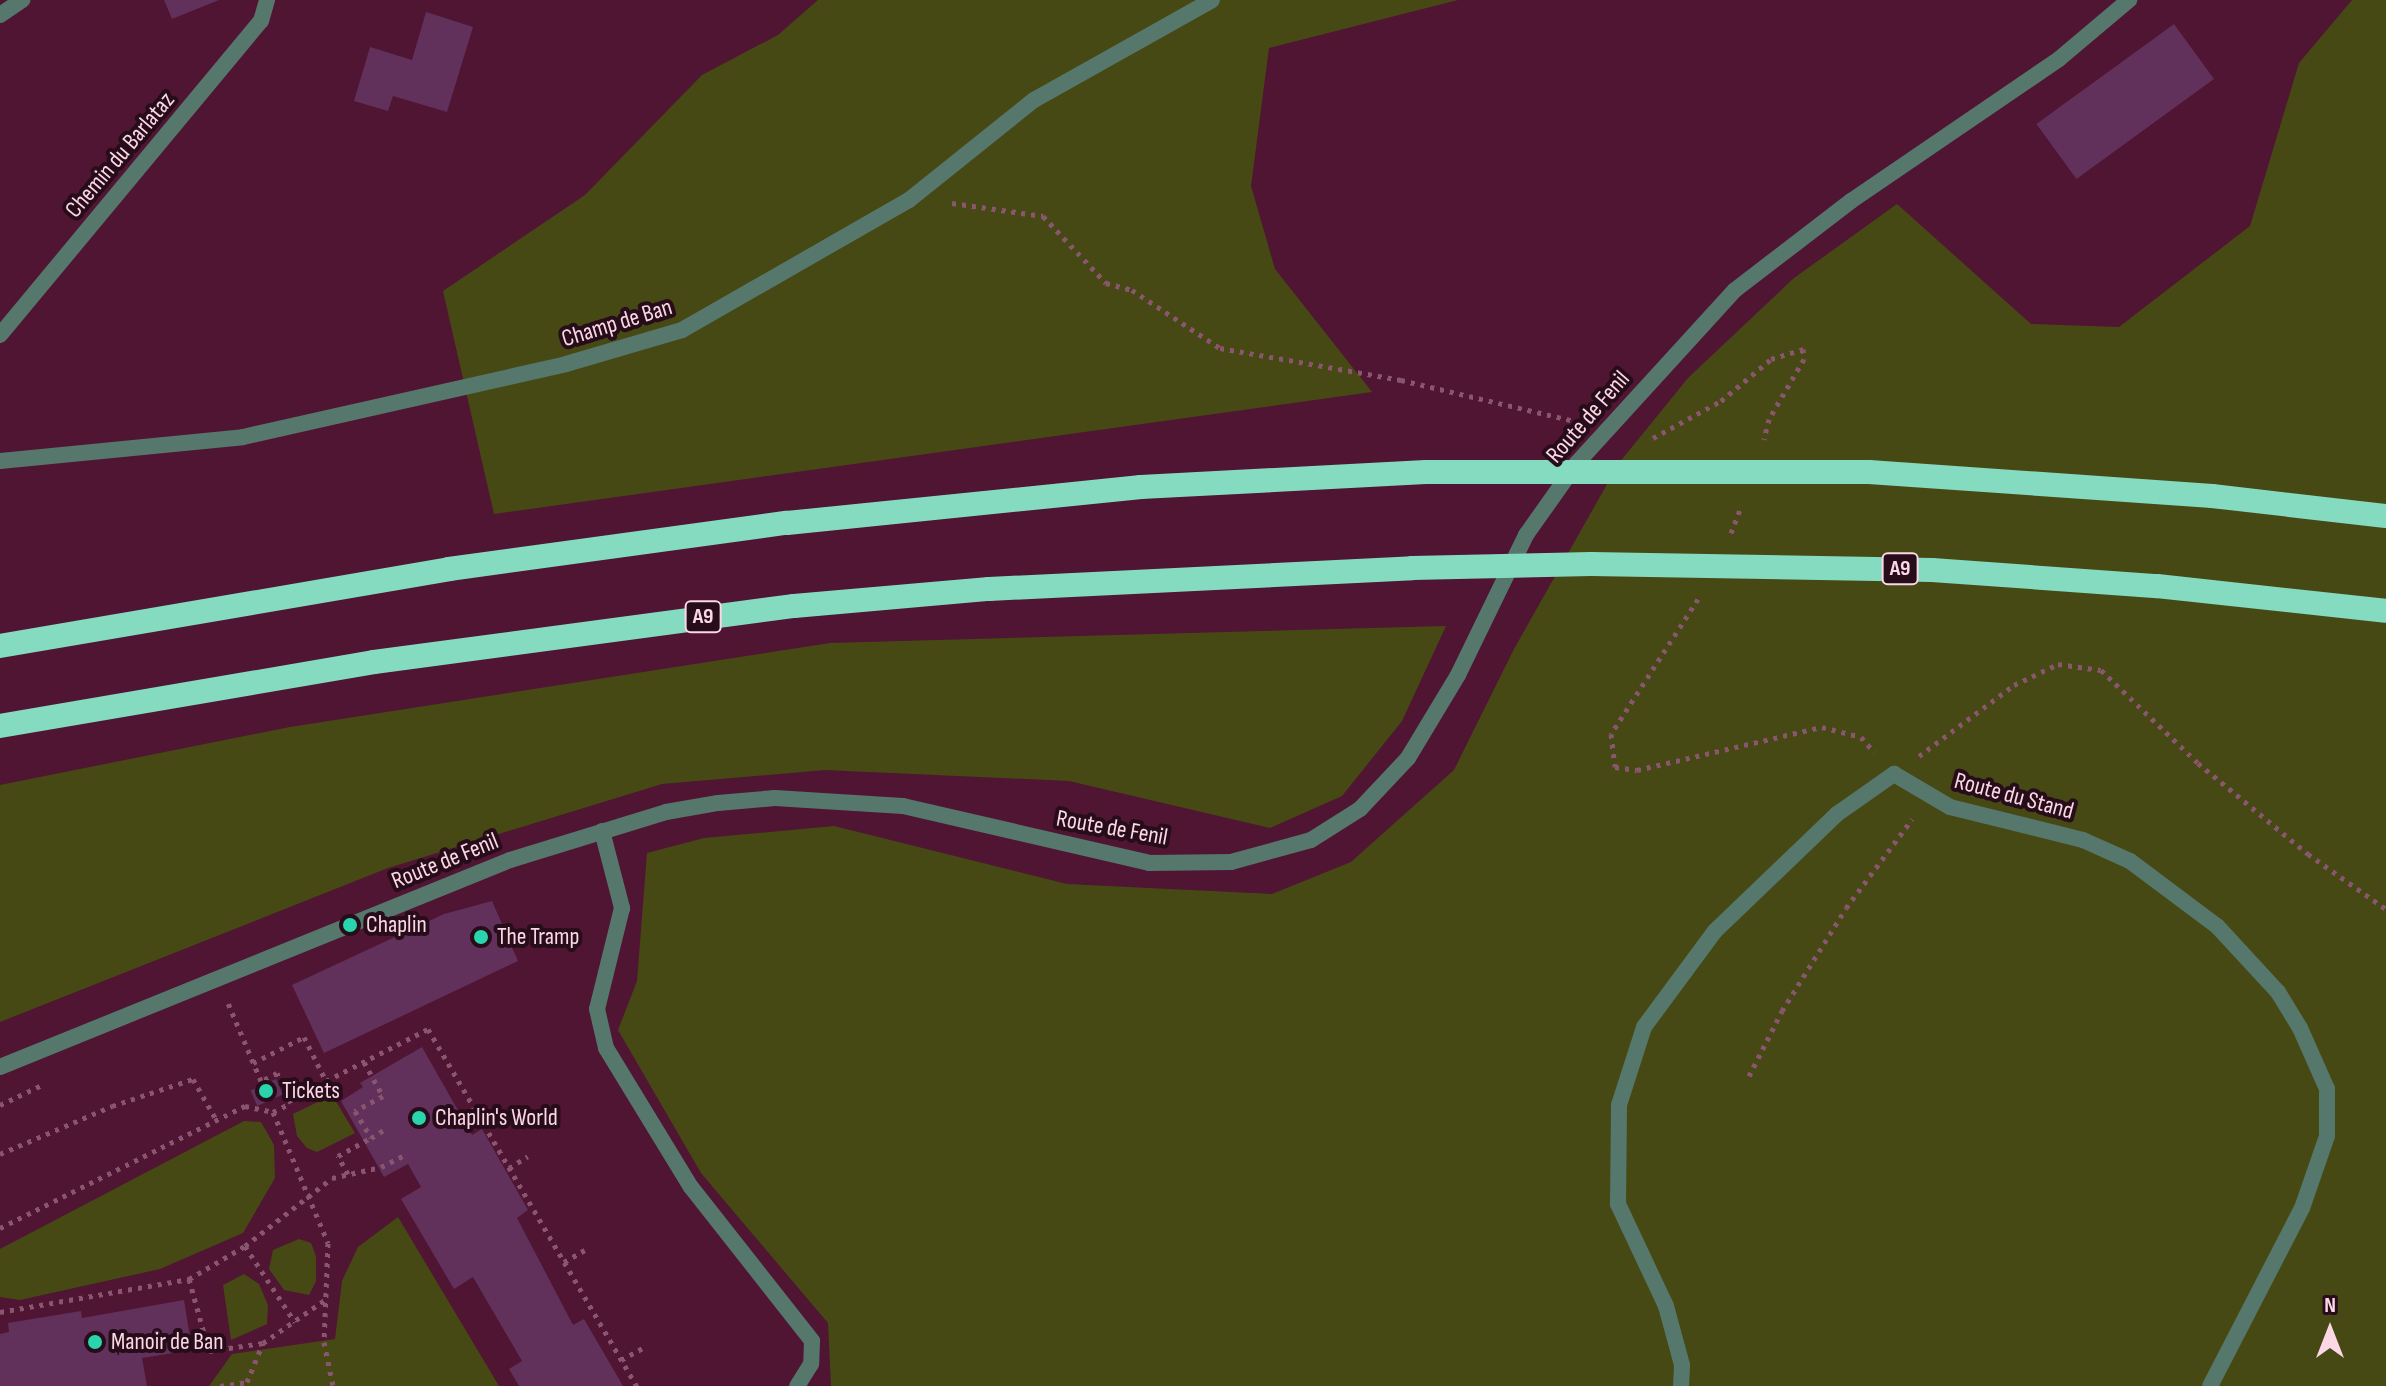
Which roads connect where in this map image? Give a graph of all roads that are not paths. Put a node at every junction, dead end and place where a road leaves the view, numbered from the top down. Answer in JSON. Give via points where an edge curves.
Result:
{"nodes":[{"id":1,"x":22,"y":0,"type":"edge"},
{"id":2,"x":267,"y":0,"type":"edge"},
{"id":3,"x":1212,"y":0,"type":"edge"},
{"id":4,"x":2129,"y":0,"type":"edge"},
{"id":5,"x":0,"y":15,"type":"edge"},
{"id":6,"x":0,"y":335,"type":"edge"},
{"id":7,"x":0,"y":461,"type":"edge"},
{"id":8,"x":2386,"y":516,"type":"edge"},
{"id":9,"x":2386,"y":611,"type":"edge"},
{"id":10,"x":0,"y":646,"type":"edge"},
{"id":11,"x":0,"y":726,"type":"edge"},
{"id":12,"x":602,"y":831,"type":"junction"},
{"id":13,"x":0,"y":1067,"type":"edge"},
{"id":14,"x":797,"y":1386,"type":"edge"},
{"id":15,"x":1681,"y":1386,"type":"edge"},
{"id":16,"x":2210,"y":1386,"type":"edge"}],
"edges":[{"from":1,"to":5,"type":"street"},
{"from":2,"to":6,"type":"street","name":"Chemin du Barlataz","via":[[261,21]]},
{"from":3,"to":7,"type":"street","name":"Champ de Ban","via":[[1034,100],[909,200],[682,330],[566,364],[243,437]]},
{"from":4,"to":12,"type":"street","name":"Route de Fenil","via":[[2059,59],[1851,201],[1735,290],[1577,463],[1526,535],[1430,725],[1383,786],[1337,826],[1271,854],[1203,864],[1112,857],[903,806],[834,799],[718,803]]},
{"from":8,"to":10,"type":"highway","bridge":true,"via":[[2212,496],[1869,472],[1426,472],[1141,487],[787,523],[435,571]]},
{"from":9,"to":11,"type":"highway","number":"A9","bridge":true,"via":[[2157,586],[1932,570],[1619,564],[1412,568],[1005,588],[794,606],[374,662]]},
{"from":12,"to":13,"type":"street","name":"Route de Fenil","via":[[510,860]]},
{"from":12,"to":14,"type":"street","via":[[622,908],[597,1009],[606,1048],[691,1187],[812,1341],[811,1364]]},
{"from":15,"to":16,"type":"street","name":"Route du Stand","via":[[1682,1365],[1666,1306],[1618,1204],[1619,1105],[1644,1027],[1715,931],[1837,814],[1894,774],[1950,807],[2083,840],[2130,861],[2217,926],[2278,992],[2300,1028],[2327,1089],[2327,1136],[2302,1208]]}]}
